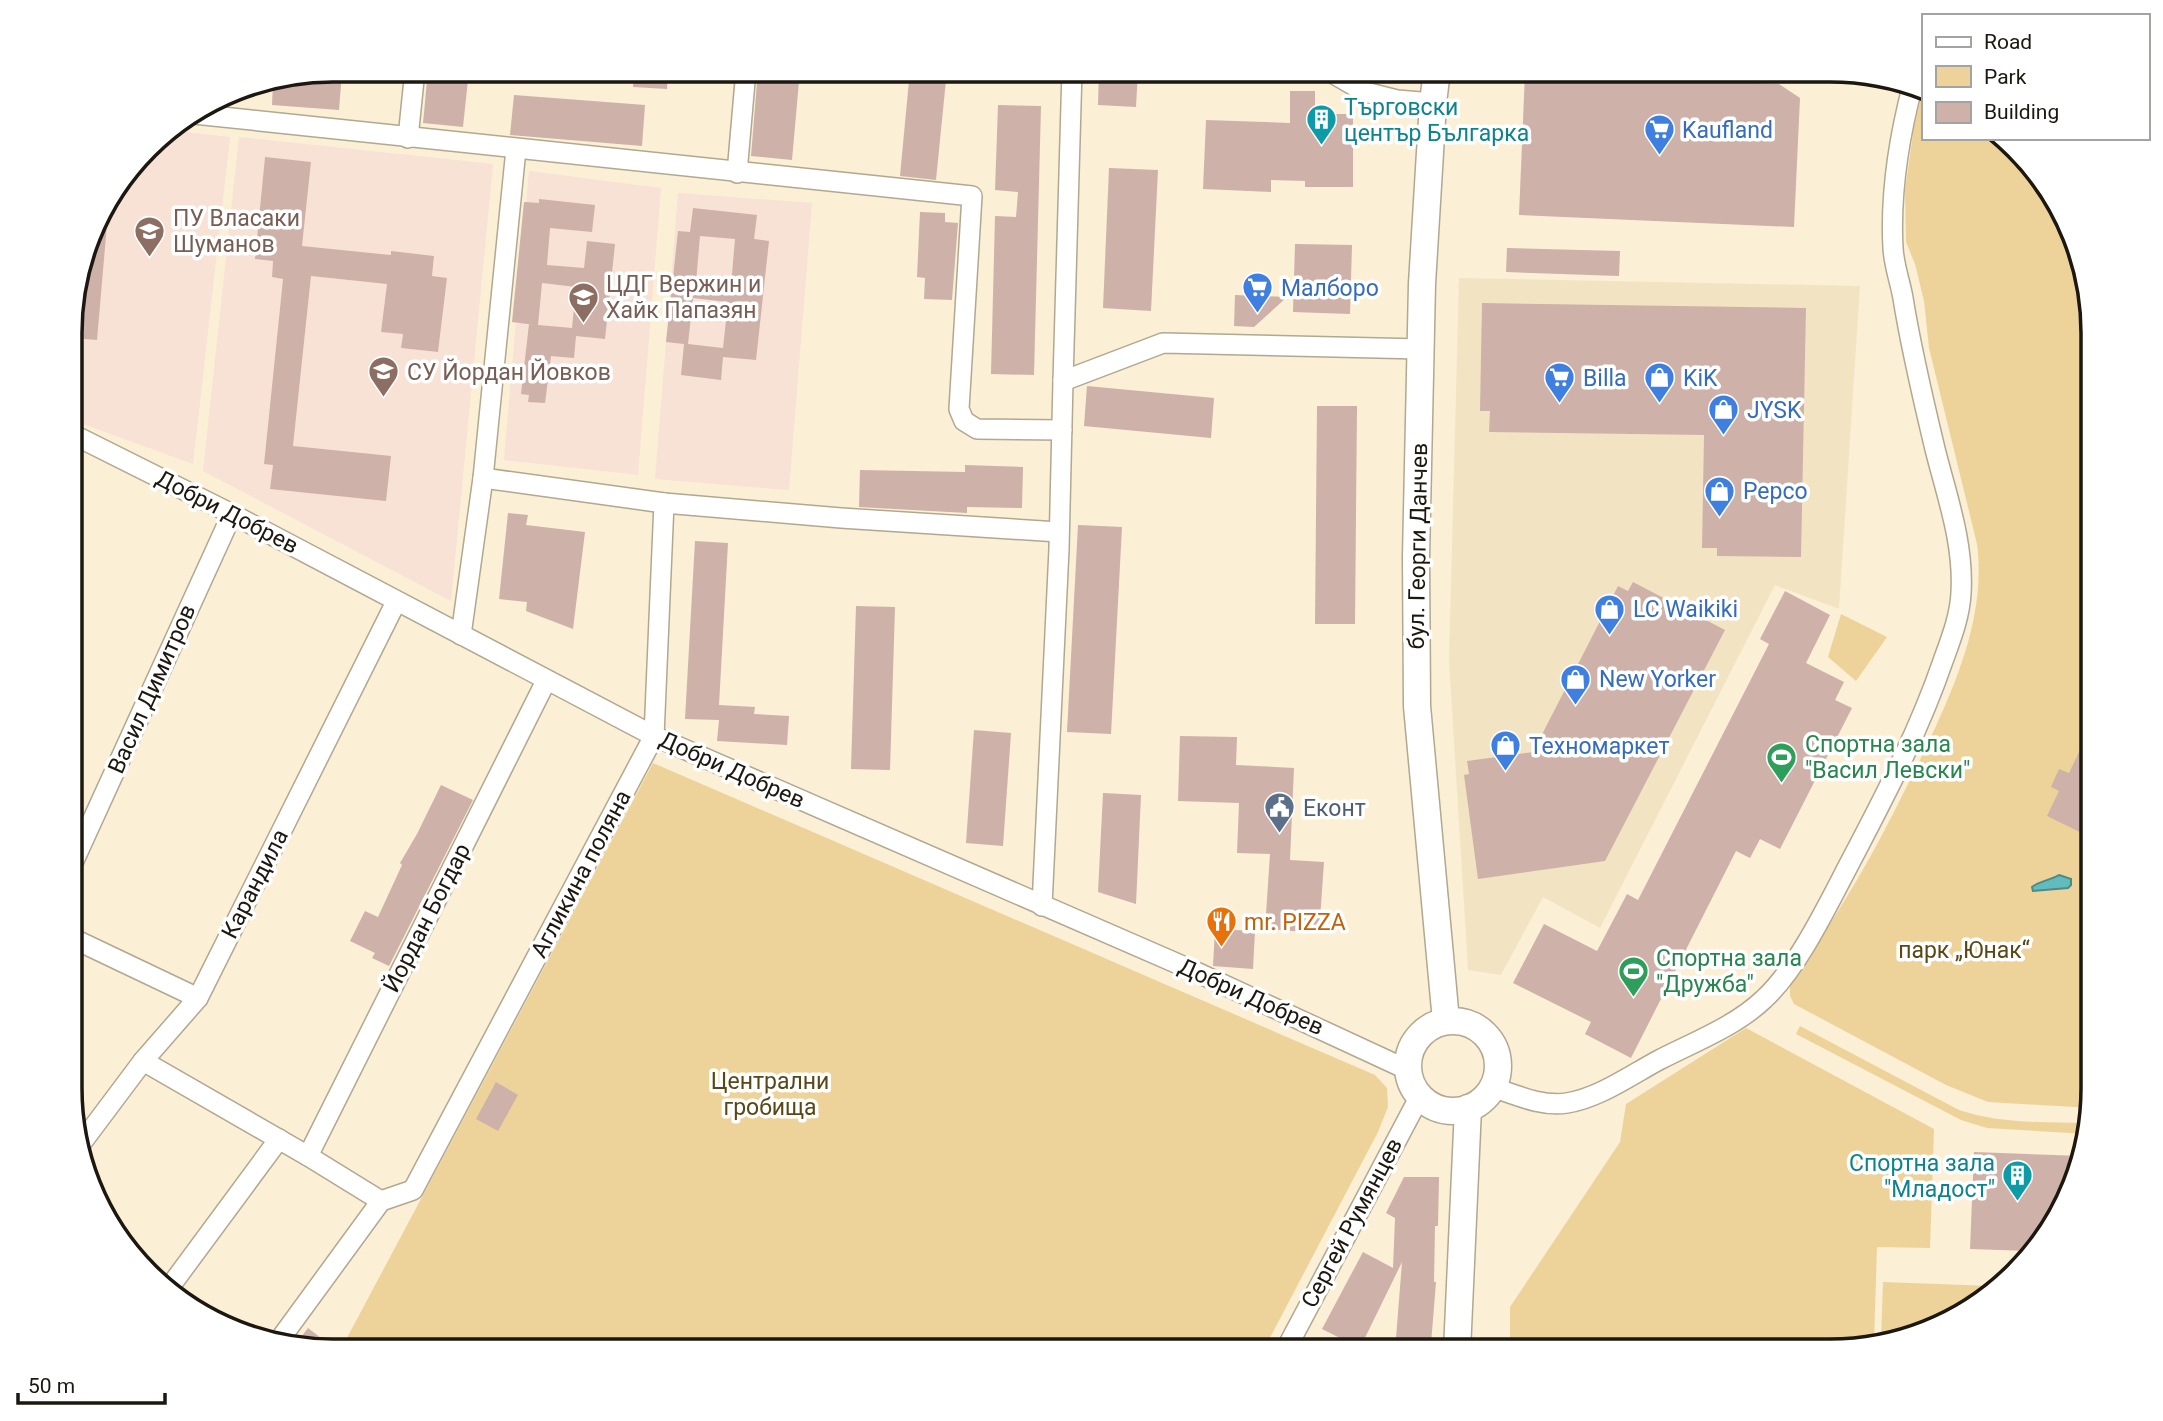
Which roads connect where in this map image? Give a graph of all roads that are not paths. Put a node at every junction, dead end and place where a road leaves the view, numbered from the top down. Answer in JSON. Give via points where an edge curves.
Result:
{"nodes":[{"id":1,"x":414,"y":82,"type":"edge"},
{"id":2,"x":745,"y":82,"type":"edge"},
{"id":3,"x":1072,"y":82,"type":"edge"},
{"id":4,"x":1348,"y":82,"type":"edge"},
{"id":5,"x":1436,"y":82,"type":"edge"},
{"id":6,"x":1910,"y":96,"type":"edge"},
{"id":7,"x":1433,"y":103,"type":"junction"},
{"id":8,"x":209,"y":116,"type":"edge"},
{"id":9,"x":408,"y":138,"type":"junction"},
{"id":10,"x":516,"y":149,"type":"junction"},
{"id":11,"x":737,"y":173,"type":"junction"},
{"id":12,"x":1421,"y":349,"type":"junction"},
{"id":13,"x":1063,"y":382,"type":"junction"},
{"id":14,"x":1062,"y":430,"type":"junction"},
{"id":15,"x":82,"y":439,"type":"edge"},
{"id":16,"x":483,"y":478,"type":"junction"},
{"id":17,"x":664,"y":503,"type":"junction"},
{"id":18,"x":232,"y":514,"type":"junction"},
{"id":19,"x":1059,"y":531,"type":"junction"},
{"id":20,"x":396,"y":602,"type":"junction"},
{"id":21,"x":461,"y":635,"type":"junction"},
{"id":22,"x":545,"y":681,"type":"junction"},
{"id":23,"x":654,"y":736,"type":"junction"},
{"id":24,"x":82,"y":843,"type":"edge"},
{"id":25,"x":1042,"y":905,"type":"junction"},
{"id":26,"x":82,"y":943,"type":"edge"},
{"id":27,"x":198,"y":998,"type":"junction"},
{"id":28,"x":1446,"y":1021,"type":"junction"},
{"id":29,"x":143,"y":1061,"type":"junction"},
{"id":30,"x":1408,"y":1070,"type":"junction"},
{"id":31,"x":1492,"y":1087,"type":"junction"},
{"id":32,"x":1420,"y":1096,"type":"junction"},
{"id":33,"x":1468,"y":1108,"type":"junction"},
{"id":34,"x":87,"y":1136,"type":"edge"},
{"id":35,"x":279,"y":1139,"type":"junction"},
{"id":36,"x":308,"y":1156,"type":"junction"},
{"id":37,"x":381,"y":1201,"type":"junction"},
{"id":38,"x":174,"y":1281,"type":"edge"},
{"id":39,"x":284,"y":1334,"type":"edge"},
{"id":40,"x":1291,"y":1339,"type":"edge"},
{"id":41,"x":1458,"y":1339,"type":"edge"}],
"edges":[{"from":1,"to":9,"type":"street"},
{"from":2,"to":11,"type":"street"},
{"from":3,"to":13,"type":"street"},
{"from":4,"to":7,"type":"street","via":[[1397,100]]},
{"from":5,"to":7,"type":"main road","name":"бул. Георги Данчев"},
{"from":6,"to":31,"type":"street","via":[[1896,165],[1894,263],[1955,521],[1962,579],[1956,620],[1927,708],[1830,900],[1791,966],[1765,999],[1745,1015],[1578,1100],[1537,1102]]},
{"from":7,"to":12,"type":"main road","name":"бул. Георги Данчев"},
{"from":8,"to":9,"type":"street"},
{"from":9,"to":10,"type":"street"},
{"from":10,"to":11,"type":"street"},
{"from":10,"to":16,"type":"street"},
{"from":11,"to":14,"type":"street","via":[[972,197],[961,415],[976,429]]},
{"from":12,"to":13,"type":"street","via":[[1163,343]]},
{"from":12,"to":28,"type":"main road","name":"бул. Георги Данчев","via":[[1417,706]]},
{"from":13,"to":14,"type":"street"},
{"from":14,"to":19,"type":"street"},
{"from":15,"to":18,"type":"street","name":"Добри Добрев"},
{"from":16,"to":17,"type":"street"},
{"from":16,"to":21,"type":"street"},
{"from":17,"to":19,"type":"street"},
{"from":17,"to":23,"type":"street","name":"Агликина поляна"},
{"from":18,"to":20,"type":"street","name":"Добри Добрев"},
{"from":18,"to":24,"type":"street","name":"Васил Димитров"},
{"from":19,"to":25,"type":"street"},
{"from":20,"to":21,"type":"street","name":"Добри Добрев"},
{"from":20,"to":27,"type":"street","name":"Карандила"},
{"from":21,"to":22,"type":"street","name":"Добри Добрев"},
{"from":22,"to":23,"type":"street","name":"Добри Добрев"},
{"from":22,"to":36,"type":"street","name":"Йордан Богдар"},
{"from":23,"to":25,"type":"street","name":"Добри Добрев"},
{"from":23,"to":37,"type":"street","name":"Агликина поляна","via":[[413,1190]]},
{"from":25,"to":30,"type":"street","name":"Добри Добрев"},
{"from":26,"to":27,"type":"street"},
{"from":27,"to":29,"type":"street","name":"Карандила"},
{"from":28,"to":30,"type":"main road","via":[[1418,1038]]},
{"from":28,"to":31,"type":"main road","via":[[1467,1023],[1490,1040],[1498,1060]]},
{"from":29,"to":34,"type":"street","name":"Карандила"},
{"from":29,"to":35,"type":"street"},
{"from":30,"to":32,"type":"main road"},
{"from":31,"to":33,"type":"main road"},
{"from":32,"to":33,"type":"main road","via":[[1446,1110]]},
{"from":32,"to":40,"type":"street","name":"Сергей Румянцев"},
{"from":33,"to":41,"type":"main road"},
{"from":35,"to":36,"type":"street"},
{"from":35,"to":38,"type":"street"},
{"from":36,"to":37,"type":"street"},
{"from":37,"to":39,"type":"street"}]}
